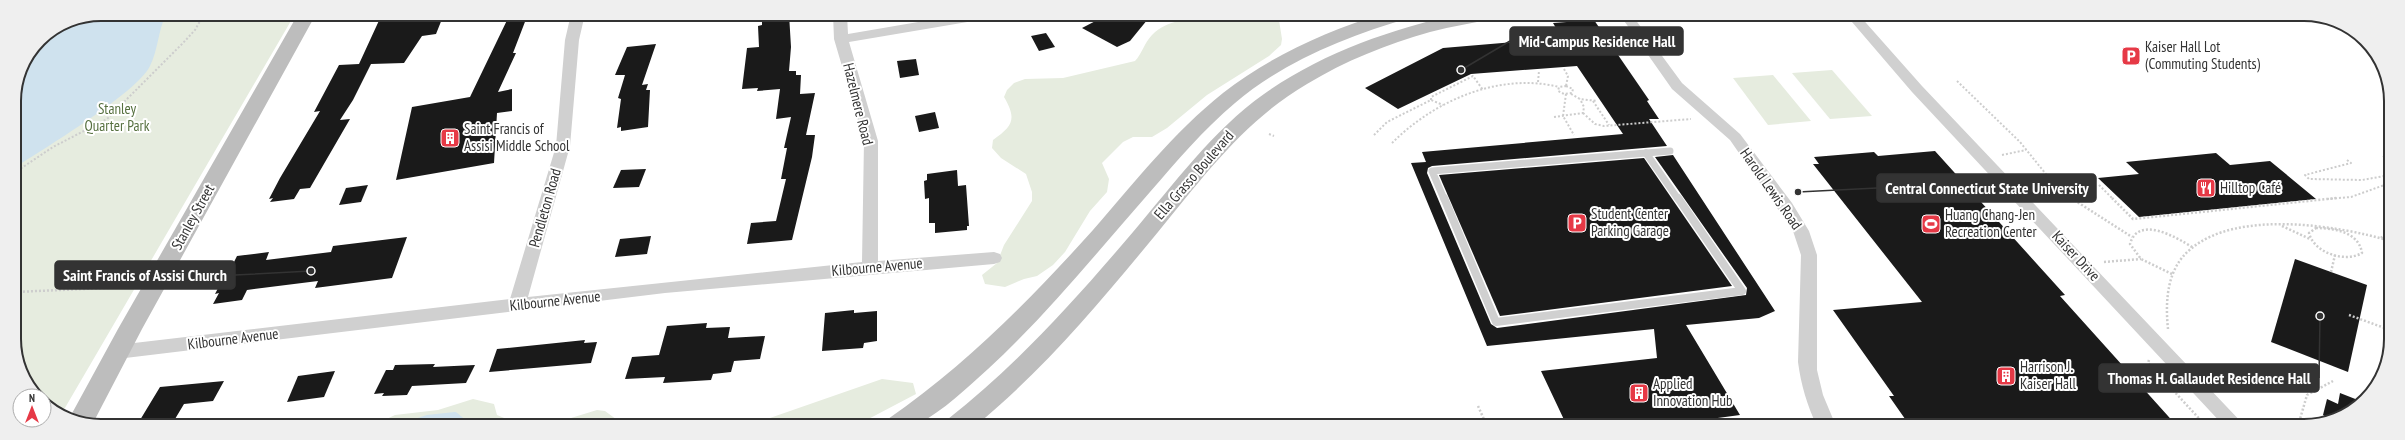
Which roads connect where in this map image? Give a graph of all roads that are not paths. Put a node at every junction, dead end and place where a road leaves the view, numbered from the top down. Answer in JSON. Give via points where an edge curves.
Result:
{"nodes":[{"id":1,"x":303,"y":21,"type":"edge"},
{"id":2,"x":576,"y":21,"type":"edge"},
{"id":3,"x":840,"y":21,"type":"edge"},
{"id":4,"x":949,"y":21,"type":"edge"},
{"id":5,"x":1381,"y":21,"type":"edge"},
{"id":6,"x":1459,"y":21,"type":"edge"},
{"id":7,"x":1631,"y":21,"type":"edge"},
{"id":8,"x":1857,"y":21,"type":"edge"},
{"id":9,"x":841,"y":39,"type":"junction"},
{"id":10,"x":1670,"y":151,"type":"dead end"},
{"id":11,"x":1646,"y":153,"type":"junction"},
{"id":12,"x":1090,"y":247,"type":"junction"},
{"id":13,"x":994,"y":258,"type":"dead end"},
{"id":14,"x":1122,"y":259,"type":"junction"},
{"id":15,"x":870,"y":266,"type":"junction"},
{"id":16,"x":1073,"y":266,"type":"junction"},
{"id":17,"x":1106,"y":278,"type":"junction"},
{"id":18,"x":516,"y":305,"type":"junction"},
{"id":19,"x":117,"y":352,"type":"junction"},
{"id":20,"x":83,"y":417,"type":"edge"},
{"id":21,"x":907,"y":419,"type":"edge"},
{"id":22,"x":966,"y":419,"type":"edge"},
{"id":23,"x":1824,"y":419,"type":"edge"},
{"id":24,"x":2229,"y":419,"type":"edge"}],
"edges":[{"from":1,"to":19,"type":"main road","name":"Stanley Street"},
{"from":2,"to":18,"type":"street","name":"Pendleton Road","via":[[572,40],[563,146]]},
{"from":3,"to":9,"type":"street","name":"Hazelmere Road"},
{"from":4,"to":9,"type":"street"},
{"from":5,"to":12,"type":"main road","name":"Ella Grasso Boulevard","via":[[1310,48],[1240,90],[1194,130]]},
{"from":6,"to":14,"type":"main road","name":"Ella Grasso Boulevard","via":[[1415,31],[1364,48],[1324,66],[1289,87],[1231,132]]},
{"from":7,"to":23,"type":"street","name":"Harold Lewis Road","via":[[1677,86],[1735,137],[1803,235],[1809,255],[1806,362],[1815,402]]},
{"from":8,"to":24,"type":"street","name":"Kaiser Drive","via":[[1917,89]]},
{"from":9,"to":15,"type":"street","name":"Hazelmere Road","via":[[871,141]]},
{"from":10,"to":11,"type":"lane"},
{"from":11,"to":11,"type":"lane","via":[[1432,171],[1496,322],[1742,291]]},
{"from":12,"to":14,"type":"main road"},
{"from":12,"to":16,"type":"main road","name":"Ella Grasso Boulevard"},
{"from":13,"to":15,"type":"street","name":"Kilbourne Avenue"},
{"from":14,"to":17,"type":"main road","name":"Ella Grasso Boulevard"},
{"from":15,"to":18,"type":"street","name":"Kilbourne Avenue"},
{"from":16,"to":17,"type":"main road"},
{"from":16,"to":21,"type":"main road","name":"Ella Grasso Boulevard","via":[[992,352],[944,393]]},
{"from":17,"to":22,"type":"main road","name":"Ella Grasso Boulevard","via":[[1036,358]]},
{"from":18,"to":19,"type":"street","name":"Kilbourne Avenue"},
{"from":19,"to":20,"type":"main road","name":"Stanley Street"}]}
